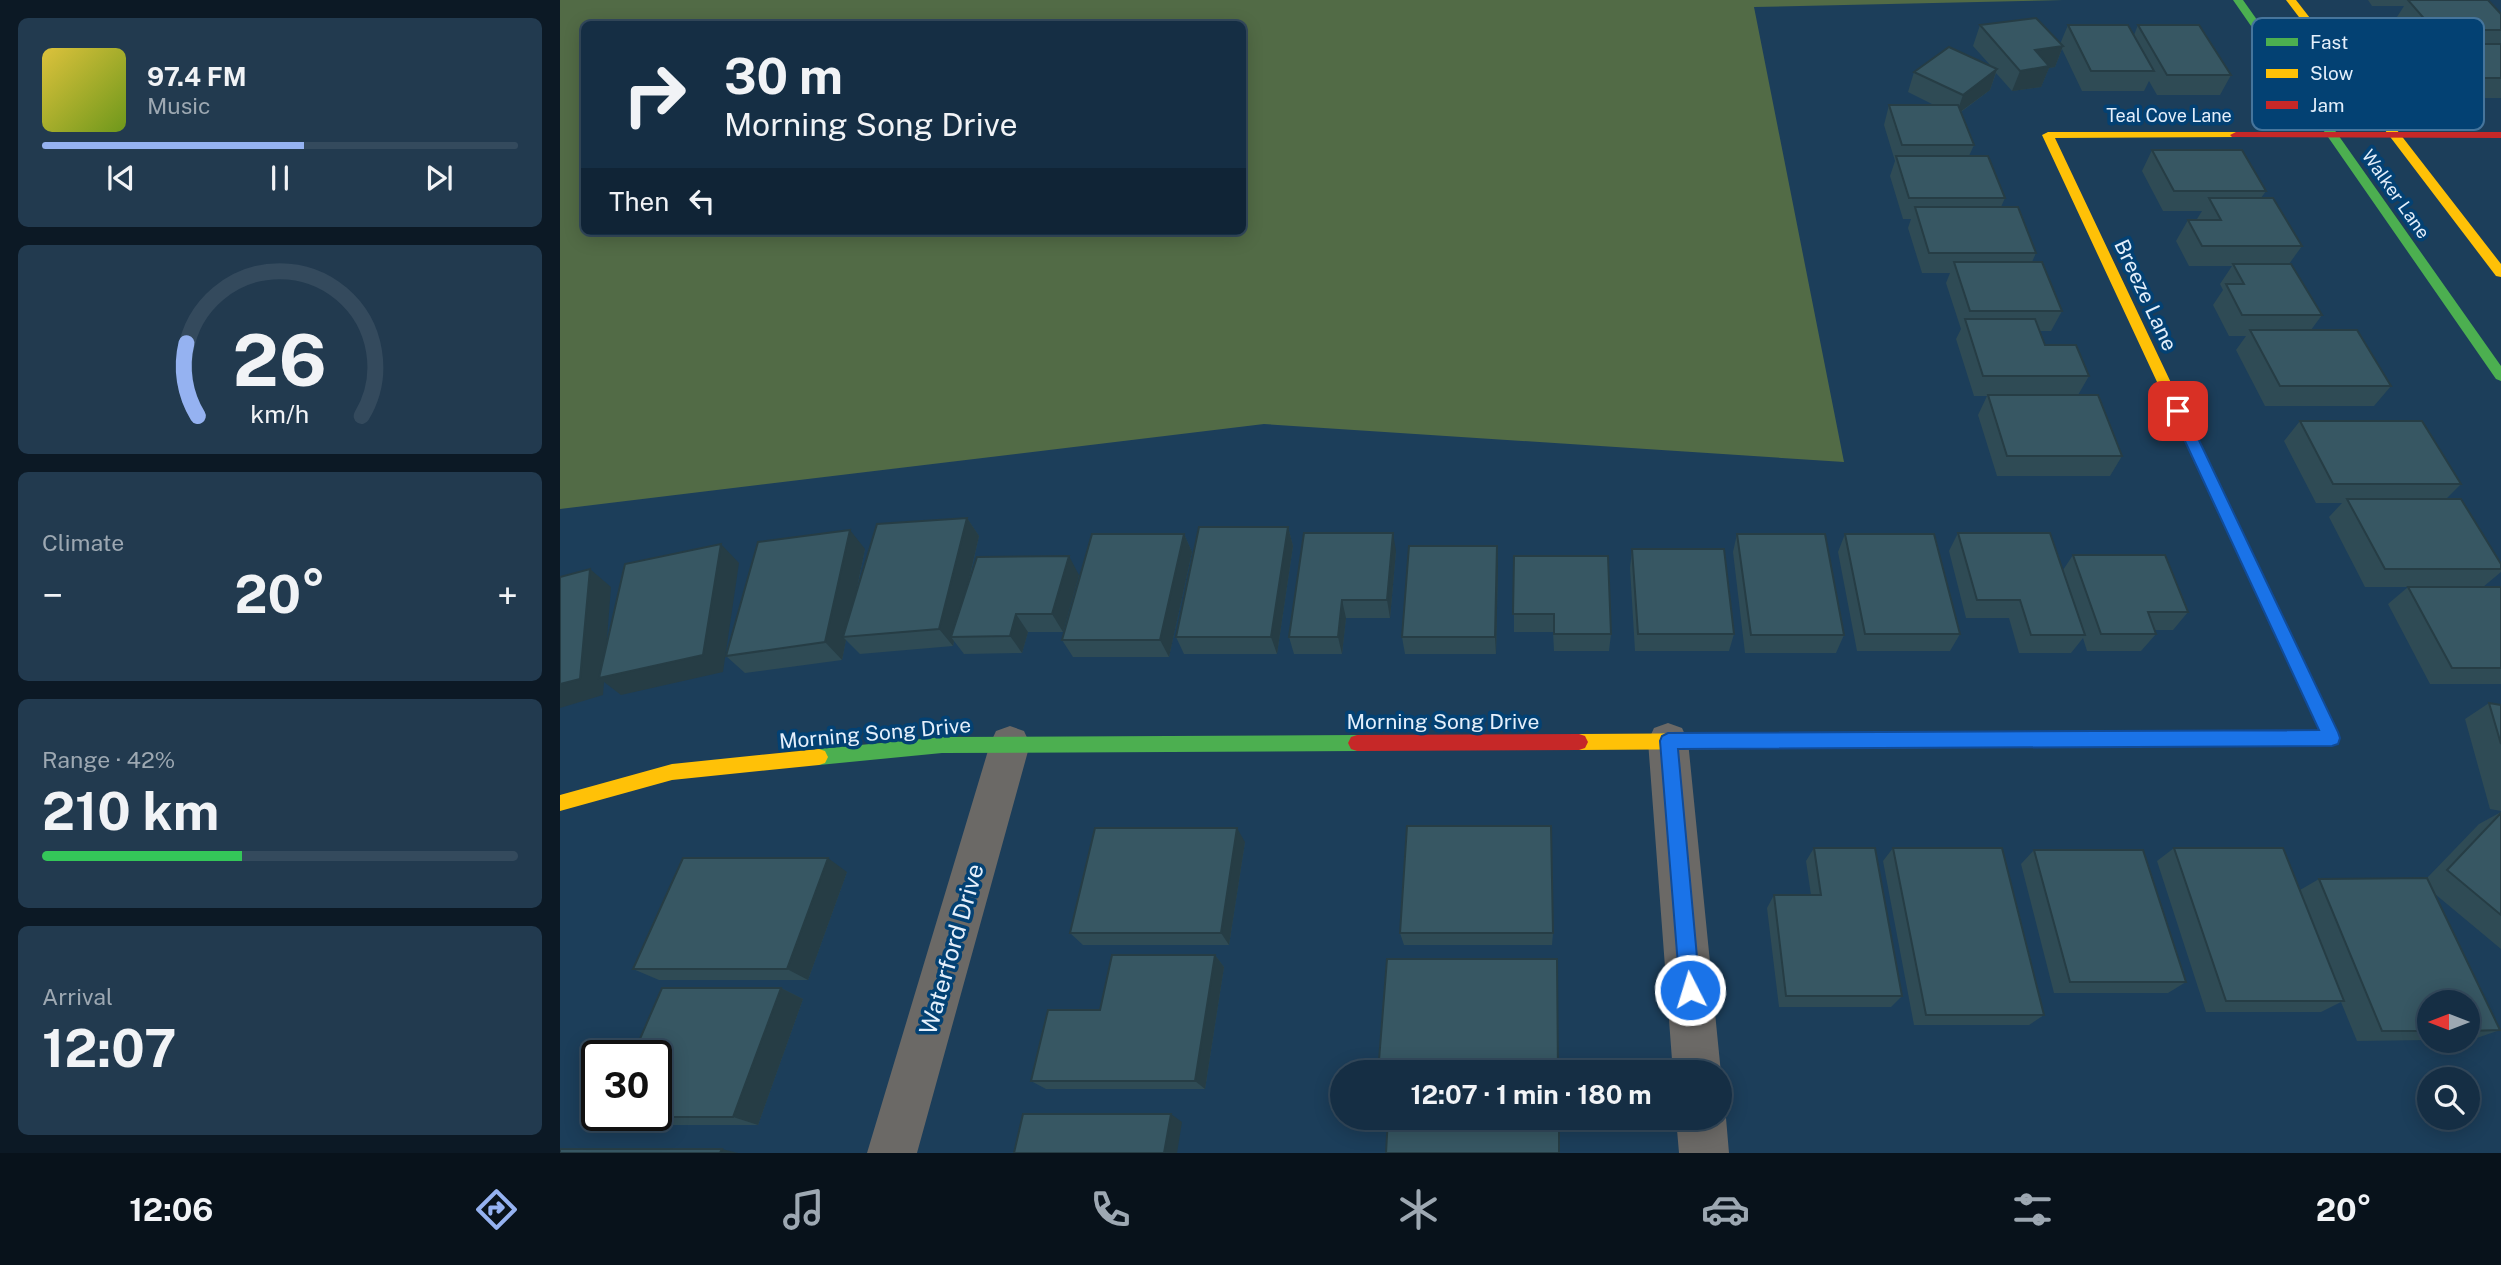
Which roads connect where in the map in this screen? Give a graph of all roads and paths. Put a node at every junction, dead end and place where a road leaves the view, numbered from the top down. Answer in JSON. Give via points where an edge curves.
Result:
{"nodes":[{"id":1,"x":2238,"y":0,"type":"edge"},
{"id":2,"x":2291,"y":0,"type":"edge"},
{"id":3,"x":2259,"y":18,"type":"edge"},
{"id":4,"x":2305,"y":18,"type":"edge"},
{"id":5,"x":2252,"y":20,"type":"edge"},
{"id":6,"x":2327,"y":130,"type":"edge"},
{"id":7,"x":2344,"y":130,"type":"edge"},
{"id":8,"x":2391,"y":130,"type":"edge"},
{"id":9,"x":2330,"y":134,"type":"junction"},
{"id":10,"x":2347,"y":134,"type":"junction"},
{"id":11,"x":2370,"y":134,"type":"junction"},
{"id":12,"x":2394,"y":134,"type":"junction"},
{"id":13,"x":2048,"y":135,"type":"joint"},
{"id":14,"x":2501,"y":135,"type":"edge"},
{"id":15,"x":2387,"y":155,"type":"dead end"},
{"id":16,"x":2501,"y":272,"type":"edge"},
{"id":17,"x":2501,"y":376,"type":"edge"},
{"id":18,"x":2332,"y":738,"type":"joint"},
{"id":19,"x":1668,"y":741,"type":"junction"},
{"id":20,"x":1010,"y":744,"type":"junction"},
{"id":21,"x":560,"y":803,"type":"edge"},
{"id":22,"x":1696,"y":1060,"type":"edge"},
{"id":23,"x":1702,"y":1130,"type":"edge"},
{"id":24,"x":892,"y":1153,"type":"edge"},
{"id":25,"x":1704,"y":1153,"type":"edge"}],
"edges":[{"from":1,"to":3,"type":"street"},
{"from":1,"to":5,"type":"street","name":"Walker Lane"},
{"from":2,"to":4,"type":"street","name":"Walker Lane"},
{"from":6,"to":9,"type":"street","name":"Walker Lane"},
{"from":7,"to":10,"type":"street"},
{"from":8,"to":12,"type":"street","name":"Walker Lane"},
{"from":9,"to":10,"type":"street","name":"Teal Cove Lane"},
{"from":9,"to":13,"type":"street","name":"Teal Cove Lane"},
{"from":9,"to":17,"type":"street","name":"Walker Lane"},
{"from":10,"to":11,"type":"street","name":"Teal Cove Lane"},
{"from":11,"to":12,"type":"street","name":"Teal Cove Lane"},
{"from":11,"to":15,"type":"street"},
{"from":12,"to":14,"type":"street","name":"Teal Cove Lane"},
{"from":12,"to":16,"type":"street","name":"Walker Lane"},
{"from":13,"to":18,"type":"street","name":"Breeze Lane"},
{"from":18,"to":19,"type":"street","name":"Morning Song Drive"},
{"from":19,"to":20,"type":"street","name":"Morning Song Drive"},
{"from":19,"to":22,"type":"street"},
{"from":20,"to":21,"type":"street","name":"Morning Song Drive","via":[[942,745],[672,772]]},
{"from":20,"to":24,"type":"street","name":"Waterford Drive"},
{"from":23,"to":25,"type":"street"}]}
